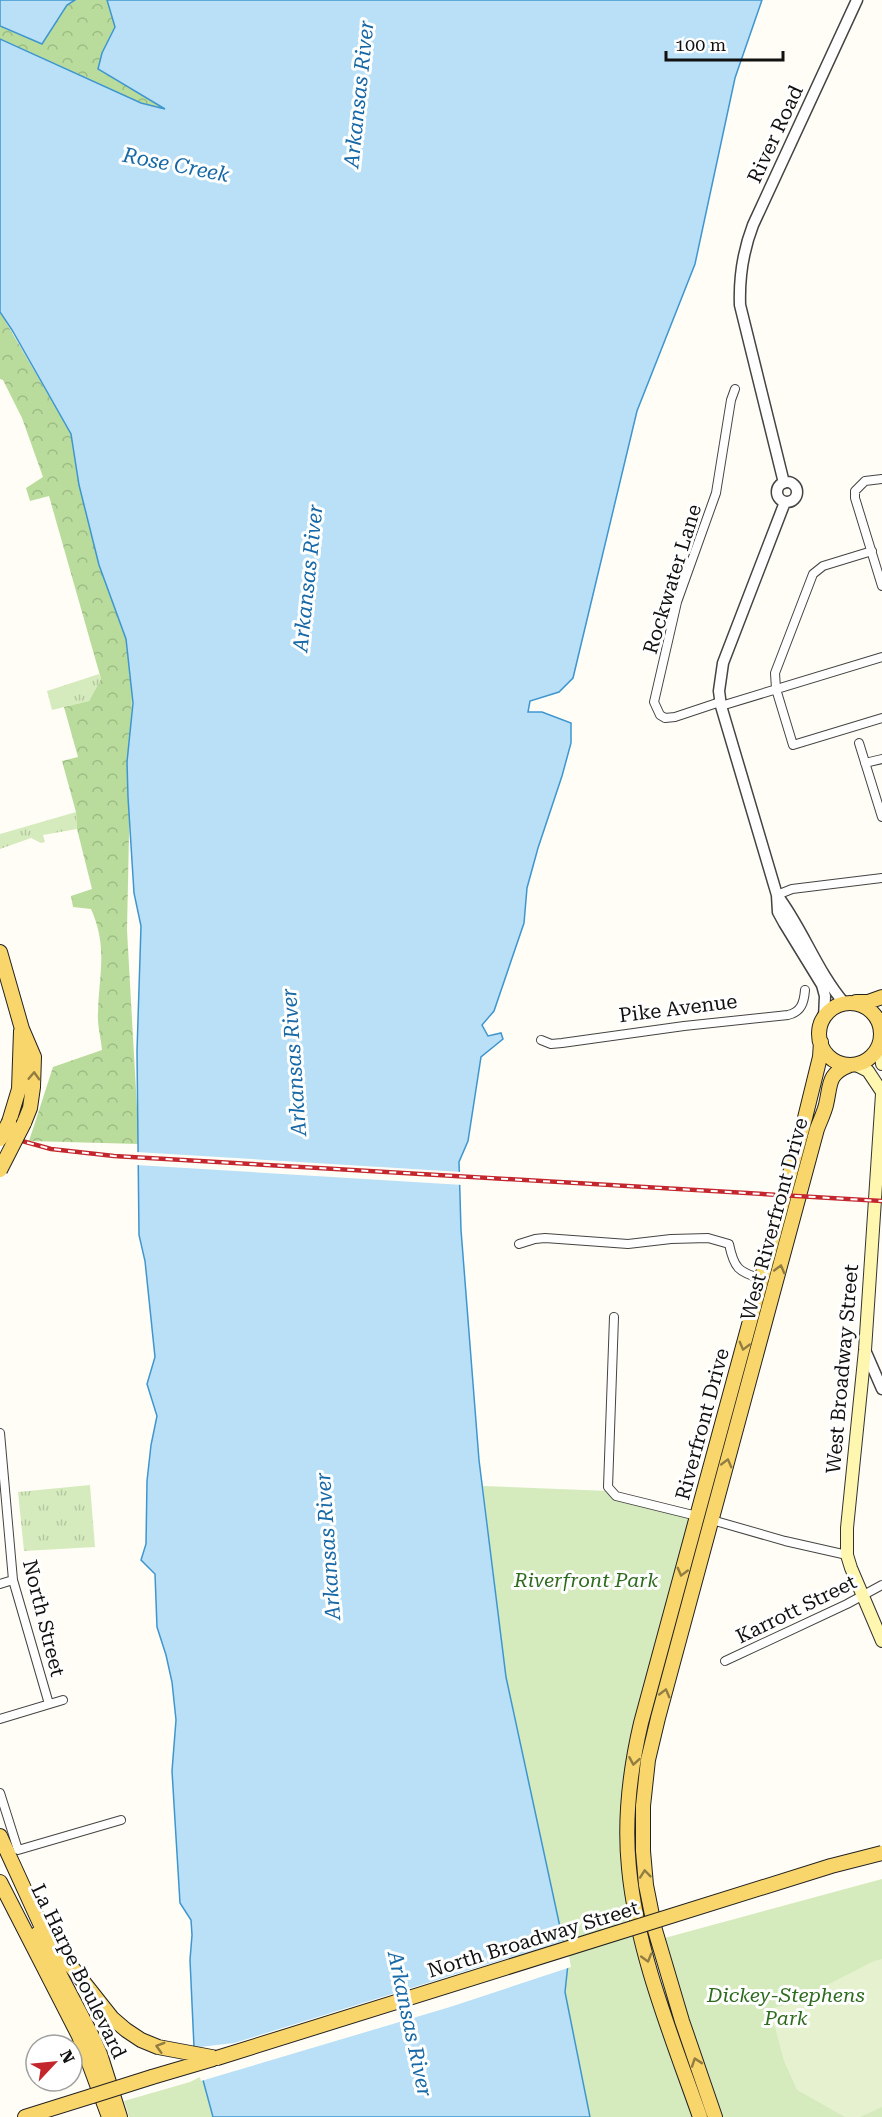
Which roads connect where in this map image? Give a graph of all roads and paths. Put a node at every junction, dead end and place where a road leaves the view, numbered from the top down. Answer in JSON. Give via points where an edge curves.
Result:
{"nodes":[{"id":1,"x":857,"y":0,"type":"edge"},
{"id":2,"x":735,"y":389,"type":"dead end"},
{"id":3,"x":882,"y":478,"type":"edge"},
{"id":4,"x":872,"y":551,"type":"junction"},
{"id":5,"x":882,"y":586,"type":"edge"},
{"id":6,"x":882,"y":657,"type":"edge"},
{"id":7,"x":776,"y":689,"type":"junction"},
{"id":8,"x":721,"y":704,"type":"junction"},
{"id":9,"x":882,"y":718,"type":"edge"},
{"id":10,"x":859,"y":743,"type":"dead end"},
{"id":11,"x":882,"y":759,"type":"edge"},
{"id":12,"x":865,"y":763,"type":"junction"},
{"id":13,"x":882,"y":816,"type":"edge"},
{"id":14,"x":882,"y":878,"type":"edge"},
{"id":15,"x":777,"y":895,"type":"junction"},
{"id":16,"x":0,"y":952,"type":"edge"},
{"id":17,"x":805,"y":990,"type":"dead end"},
{"id":18,"x":882,"y":997,"type":"edge"},
{"id":19,"x":848,"y":1003,"type":"junction"},
{"id":20,"x":824,"y":1018,"type":"junction"},
{"id":21,"x":22,"y":1029,"type":"junction"},
{"id":22,"x":881,"y":1038,"type":"edge"},
{"id":23,"x":541,"y":1040,"type":"dead end"},
{"id":24,"x":821,"y":1042,"type":"junction"},
{"id":25,"x":882,"y":1064,"type":"edge"},
{"id":26,"x":853,"y":1065,"type":"junction"},
{"id":27,"x":882,"y":1093,"type":"edge"},
{"id":28,"x":0,"y":1139,"type":"edge"},
{"id":29,"x":0,"y":1170,"type":"edge"},
{"id":30,"x":519,"y":1244,"type":"dead end"},
{"id":31,"x":762,"y":1279,"type":"junction"},
{"id":32,"x":614,"y":1317,"type":"dead end"},
{"id":33,"x":865,"y":1350,"type":"junction"},
{"id":34,"x":882,"y":1389,"type":"edge"},
{"id":35,"x":0,"y":1433,"type":"edge"},
{"id":36,"x":1,"y":1451,"type":"edge"},
{"id":37,"x":697,"y":1516,"type":"junction"},
{"id":38,"x":712,"y":1520,"type":"junction"},
{"id":39,"x":847,"y":1555,"type":"junction"},
{"id":40,"x":13,"y":1580,"type":"junction"},
{"id":41,"x":0,"y":1584,"type":"edge"},
{"id":42,"x":882,"y":1586,"type":"edge"},
{"id":43,"x":863,"y":1596,"type":"junction"},
{"id":44,"x":882,"y":1641,"type":"edge"},
{"id":45,"x":725,"y":1661,"type":"dead end"},
{"id":46,"x":63,"y":1700,"type":"dead end"},
{"id":47,"x":50,"y":1704,"type":"junction"},
{"id":48,"x":0,"y":1719,"type":"edge"},
{"id":49,"x":0,"y":1793,"type":"edge"},
{"id":50,"x":121,"y":1821,"type":"dead end"},
{"id":51,"x":0,"y":1836,"type":"edge"},
{"id":52,"x":0,"y":1843,"type":"edge"},
{"id":53,"x":882,"y":1853,"type":"edge"},
{"id":54,"x":0,"y":1881,"type":"edge"},
{"id":55,"x":217,"y":2058,"type":"junction"},
{"id":56,"x":25,"y":2117,"type":"edge"},
{"id":57,"x":109,"y":2117,"type":"edge"},
{"id":58,"x":120,"y":2117,"type":"edge"},
{"id":59,"x":700,"y":2117,"type":"edge"},
{"id":60,"x":715,"y":2117,"type":"edge"}],
"edges":[{"from":1,"to":8,"type":"street","name":"River Road","via":[[745,250],[740,287],[743,324],[784,483],[777,493],[785,502],[723,663]]},
{"from":2,"to":8,"type":"street","name":"Rockwater Lane","via":[[716,493],[677,602],[654,702],[665,718]]},
{"from":3,"to":4,"type":"street","via":[[865,481],[855,491]]},
{"from":4,"to":5,"type":"street"},
{"from":4,"to":7,"type":"street","via":[[823,566],[813,574],[776,673]]},
{"from":6,"to":7,"type":"street"},
{"from":7,"to":8,"type":"street"},
{"from":7,"to":9,"type":"street","via":[[793,745]]},
{"from":8,"to":15,"type":"street"},
{"from":10,"to":12,"type":"street"},
{"from":11,"to":12,"type":"street"},
{"from":12,"to":13,"type":"street"},
{"from":14,"to":15,"type":"street","via":[[792,889]]},
{"from":15,"to":19,"type":"street","via":[[832,988]]},
{"from":15,"to":20,"type":"street","via":[[778,912],[822,985]]},
{"from":16,"to":21,"type":"main road"},
{"from":17,"to":23,"type":"street","name":"Pike Avenue","via":[[802,1006],[788,1016],[562,1043]]},
{"from":18,"to":19,"type":"main road"},
{"from":19,"to":20,"type":"main road","via":[[834,1008]]},
{"from":19,"to":22,"type":"main road","via":[[864,1006],[875,1014]]},
{"from":20,"to":24,"type":"main road"},
{"from":21,"to":28,"type":"main road","bridge":true,"via":[[19,1089]]},
{"from":29,"to":21,"type":"main road","one_way":true,"bridge":true,"via":[[30,1108],[34,1067]]},
{"from":22,"to":25,"type":"main road"},
{"from":22,"to":26,"type":"main road","via":[[872,1056]]},
{"from":24,"to":26,"type":"main road","via":[[828,1056]]},
{"from":24,"to":31,"type":"main road","name":"Riverfront Drive"},
{"from":26,"to":27,"type":"main road","name":"West Broadway Street","via":[[869,1072]]},
{"from":38,"to":26,"type":"main road","name":"West Riverfront Drive","one_way":true,"via":[[831,1080],[837,1072]]},
{"from":27,"to":33,"type":"main road","name":"West Broadway Street"},
{"from":30,"to":31,"type":"street","via":[[545,1238],[628,1244],[708,1238],[729,1244],[736,1267],[746,1275]]},
{"from":31,"to":37,"type":"main road","name":"Riverfront Drive","one_way":true},
{"from":32,"to":37,"type":"street","via":[[608,1487],[616,1496]]},
{"from":33,"to":34,"type":"street"},
{"from":33,"to":39,"type":"main road","name":"West Broadway Street"},
{"from":35,"to":36,"type":"street","name":"North Street"},
{"from":36,"to":40,"type":"street","name":"North Street"},
{"from":37,"to":38,"type":"main road"},
{"from":37,"to":59,"type":"main road","name":"Riverfront Drive","one_way":true,"via":[[638,1739],[628,1818],[629,1868],[641,1934]]},
{"from":38,"to":39,"type":"street"},
{"from":60,"to":38,"type":"main road","name":"West Riverfront Drive","one_way":true,"via":[[655,1930],[644,1872],[643,1812],[653,1739]]},
{"from":39,"to":43,"type":"main road","name":"West Broadway Street"},
{"from":40,"to":41,"type":"street"},
{"from":40,"to":47,"type":"street","name":"North Street"},
{"from":42,"to":43,"type":"street","name":"Karrott Street"},
{"from":43,"to":44,"type":"main road","name":"West Broadway Street"},
{"from":43,"to":45,"type":"street","name":"Karrott Street"},
{"from":46,"to":47,"type":"street"},
{"from":47,"to":48,"type":"street"},
{"from":49,"to":50,"type":"street","via":[[18,1850]]},
{"from":55,"to":51,"type":"main road","one_way":true,"via":[[158,2047],[126,2030],[44,1932]]},
{"from":52,"to":58,"type":"main road","name":"La Harpe Boulevard","via":[[22,1902],[100,2054]]},
{"from":53,"to":55,"type":"main road","name":"North Broadway Street","bridge":true},
{"from":54,"to":57,"type":"main road","name":"La Harpe Boulevard","via":[[79,2036]]},
{"from":55,"to":56,"type":"main road","name":"North Broadway Street","bridge":true}]}
